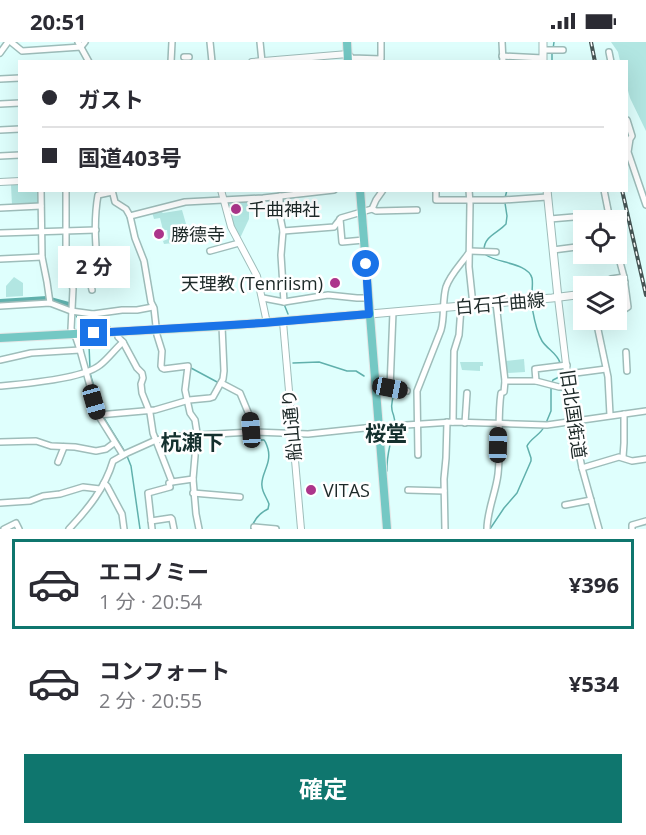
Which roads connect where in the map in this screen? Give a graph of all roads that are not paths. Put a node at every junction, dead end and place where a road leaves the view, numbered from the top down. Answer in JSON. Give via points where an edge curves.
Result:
{"nodes":[{"id":1,"x":9,"y":42,"type":"edge"},
{"id":2,"x":172,"y":42,"type":"edge"},
{"id":3,"x":210,"y":42,"type":"edge"},
{"id":4,"x":260,"y":42,"type":"edge"},
{"id":5,"x":347,"y":42,"type":"edge"},
{"id":6,"x":381,"y":42,"type":"edge"},
{"id":7,"x":502,"y":42,"type":"edge"},
{"id":8,"x":543,"y":42,"type":"edge"},
{"id":9,"x":81,"y":44,"type":"edge"},
{"id":10,"x":563,"y":50,"type":"dead end"},
{"id":11,"x":609,"y":52,"type":"dead end"},
{"id":12,"x":0,"y":53,"type":"edge"},
{"id":13,"x":547,"y":54,"type":"edge"},
{"id":14,"x":348,"y":58,"type":"edge"},
{"id":15,"x":503,"y":59,"type":"edge"},
{"id":16,"x":88,"y":60,"type":"edge"},
{"id":17,"x":171,"y":60,"type":"edge"},
{"id":18,"x":212,"y":60,"type":"edge"},
{"id":19,"x":262,"y":60,"type":"edge"},
{"id":20,"x":291,"y":60,"type":"edge"},
{"id":21,"x":611,"y":60,"type":"edge"},
{"id":22,"x":18,"y":78,"type":"edge"},
{"id":23,"x":0,"y":79,"type":"edge"},
{"id":24,"x":18,"y":103,"type":"edge"},
{"id":25,"x":0,"y":104,"type":"edge"},
{"id":26,"x":628,"y":123,"type":"edge"},
{"id":27,"x":18,"y":129,"type":"edge"},
{"id":28,"x":0,"y":130,"type":"edge"},
{"id":29,"x":628,"y":152,"type":"edge"},
{"id":30,"x":18,"y":155,"type":"edge"},
{"id":31,"x":0,"y":156,"type":"edge"},
{"id":32,"x":18,"y":181,"type":"edge"},
{"id":33,"x":0,"y":182,"type":"edge"},
{"id":34,"x":41,"y":192,"type":"edge"},
{"id":35,"x":66,"y":192,"type":"edge"},
{"id":36,"x":108,"y":192,"type":"edge"},
{"id":37,"x":112,"y":192,"type":"edge"},
{"id":38,"x":221,"y":192,"type":"edge"},
{"id":39,"x":315,"y":192,"type":"edge"},
{"id":40,"x":360,"y":192,"type":"edge"},
{"id":41,"x":382,"y":192,"type":"edge"},
{"id":42,"x":437,"y":192,"type":"edge"},
{"id":43,"x":469,"y":192,"type":"edge"},
{"id":44,"x":604,"y":192,"type":"edge"},
{"id":45,"x":547,"y":194,"type":"edge"},
{"id":46,"x":278,"y":196,"type":"junction"},
{"id":47,"x":223,"y":200,"type":"junction"},
{"id":48,"x":470,"y":200,"type":"junction"},
{"id":49,"x":646,"y":205,"type":"edge"},
{"id":50,"x":41,"y":206,"type":"junction"},
{"id":51,"x":0,"y":208,"type":"edge"},
{"id":52,"x":372,"y":209,"type":"junction"},
{"id":53,"x":417,"y":210,"type":"dead end"},
{"id":54,"x":608,"y":210,"type":"edge"},
{"id":55,"x":362,"y":213,"type":"junction"},
{"id":56,"x":130,"y":216,"type":"junction"},
{"id":57,"x":573,"y":218,"type":"edge"},
{"id":58,"x":340,"y":219,"type":"junction"},
{"id":59,"x":550,"y":219,"type":"junction"},
{"id":60,"x":96,"y":230,"type":"junction"},
{"id":61,"x":41,"y":231,"type":"junction"},
{"id":62,"x":66,"y":231,"type":"junction"},
{"id":63,"x":283,"y":231,"type":"junction"},
{"id":64,"x":0,"y":233,"type":"edge"},
{"id":65,"x":364,"y":240,"type":"junction"},
{"id":66,"x":239,"y":243,"type":"junction"},
{"id":67,"x":573,"y":247,"type":"edge"},
{"id":68,"x":553,"y":249,"type":"junction"},
{"id":69,"x":210,"y":251,"type":"dead end"},
{"id":70,"x":496,"y":252,"type":"dead end"},
{"id":71,"x":469,"y":253,"type":"junction"},
{"id":72,"x":42,"y":257,"type":"junction"},
{"id":73,"x":0,"y":259,"type":"edge"},
{"id":74,"x":71,"y":280,"type":"junction"},
{"id":75,"x":90,"y":280,"type":"junction"},
{"id":76,"x":92,"y":290,"type":"dead end"},
{"id":77,"x":573,"y":296,"type":"edge"},
{"id":78,"x":263,"y":298,"type":"junction"},
{"id":79,"x":368,"y":298,"type":"junction"},
{"id":80,"x":558,"y":298,"type":"junction"},
{"id":81,"x":50,"y":301,"type":"junction"},
{"id":82,"x":284,"y":302,"type":"junction"},
{"id":83,"x":496,"y":303,"type":"junction"},
{"id":84,"x":473,"y":305,"type":"junction"},
{"id":85,"x":0,"y":306,"type":"edge"},
{"id":86,"x":153,"y":307,"type":"junction"},
{"id":87,"x":461,"y":307,"type":"junction"},
{"id":88,"x":443,"y":308,"type":"junction"},
{"id":89,"x":71,"y":311,"type":"junction"},
{"id":90,"x":393,"y":312,"type":"junction"},
{"id":91,"x":93,"y":314,"type":"junction"},
{"id":92,"x":369,"y":314,"type":"junction"},
{"id":93,"x":283,"y":322,"type":"junction"},
{"id":94,"x":267,"y":323,"type":"junction"},
{"id":95,"x":222,"y":326,"type":"junction"},
{"id":96,"x":156,"y":330,"type":"junction"},
{"id":97,"x":598,"y":330,"type":"edge"},
{"id":98,"x":108,"y":332,"type":"junction"},
{"id":99,"x":118,"y":332,"type":"junction"},
{"id":100,"x":74,"y":334,"type":"junction"},
{"id":101,"x":0,"y":338,"type":"edge"},
{"id":102,"x":123,"y":342,"type":"junction"},
{"id":103,"x":80,"y":350,"type":"junction"},
{"id":104,"x":626,"y":352,"type":"dead end"},
{"id":105,"x":0,"y":360,"type":"edge"},
{"id":106,"x":563,"y":365,"type":"junction"},
{"id":107,"x":606,"y":369,"type":"junction"},
{"id":108,"x":627,"y":371,"type":"dead end"},
{"id":109,"x":86,"y":373,"type":"junction"},
{"id":110,"x":568,"y":375,"type":"junction"},
{"id":111,"x":506,"y":381,"type":"junction"},
{"id":112,"x":536,"y":381,"type":"junction"},
{"id":113,"x":221,"y":383,"type":"junction"},
{"id":114,"x":0,"y":386,"type":"edge"},
{"id":115,"x":375,"y":386,"type":"junction"},
{"id":116,"x":569,"y":387,"type":"junction"},
{"id":117,"x":389,"y":389,"type":"junction"},
{"id":118,"x":407,"y":391,"type":"dead end"},
{"id":119,"x":467,"y":393,"type":"dead end"},
{"id":120,"x":187,"y":400,"type":"junction"},
{"id":121,"x":149,"y":410,"type":"junction"},
{"id":122,"x":646,"y":411,"type":"edge"},
{"id":123,"x":624,"y":414,"type":"junction"},
{"id":124,"x":610,"y":415,"type":"junction"},
{"id":125,"x":98,"y":416,"type":"junction"},
{"id":126,"x":450,"y":422,"type":"junction"},
{"id":127,"x":573,"y":422,"type":"junction"},
{"id":128,"x":465,"y":423,"type":"junction"},
{"id":129,"x":418,"y":424,"type":"junction"},
{"id":130,"x":499,"y":424,"type":"junction"},
{"id":131,"x":379,"y":427,"type":"junction"},
{"id":132,"x":251,"y":432,"type":"junction"},
{"id":133,"x":292,"y":434,"type":"junction"},
{"id":134,"x":197,"y":435,"type":"junction"},
{"id":135,"x":156,"y":440,"type":"junction"},
{"id":136,"x":0,"y":442,"type":"edge"},
{"id":137,"x":114,"y":443,"type":"junction"},
{"id":138,"x":64,"y":447,"type":"junction"},
{"id":139,"x":124,"y":454,"type":"junction"},
{"id":140,"x":418,"y":455,"type":"dead end"},
{"id":141,"x":623,"y":457,"type":"junction"},
{"id":142,"x":646,"y":459,"type":"edge"},
{"id":143,"x":57,"y":462,"type":"dead end"},
{"id":144,"x":582,"y":468,"type":"junction"},
{"id":145,"x":193,"y":479,"type":"junction"},
{"id":146,"x":172,"y":482,"type":"junction"},
{"id":147,"x":104,"y":483,"type":"junction"},
{"id":148,"x":100,"y":489,"type":"junction"},
{"id":149,"x":408,"y":490,"type":"dead end"},
{"id":150,"x":444,"y":491,"type":"junction"},
{"id":151,"x":194,"y":493,"type":"junction"},
{"id":152,"x":240,"y":497,"type":"dead end"},
{"id":153,"x":591,"y":500,"type":"junction"},
{"id":154,"x":0,"y":503,"type":"edge"},
{"id":155,"x":565,"y":505,"type":"dead end"},
{"id":156,"x":152,"y":521,"type":"junction"},
{"id":157,"x":646,"y":521,"type":"edge"},
{"id":158,"x":254,"y":527,"type":"dead end"},
{"id":159,"x":4,"y":529,"type":"edge"},
{"id":160,"x":19,"y":529,"type":"edge"},
{"id":161,"x":69,"y":529,"type":"edge"},
{"id":162,"x":124,"y":529,"type":"edge"},
{"id":163,"x":152,"y":529,"type":"edge"},
{"id":164,"x":174,"y":529,"type":"edge"},
{"id":165,"x":199,"y":529,"type":"edge"},
{"id":166,"x":276,"y":529,"type":"edge"},
{"id":167,"x":301,"y":529,"type":"edge"},
{"id":168,"x":387,"y":529,"type":"edge"},
{"id":169,"x":445,"y":529,"type":"edge"},
{"id":170,"x":487,"y":529,"type":"edge"},
{"id":171,"x":599,"y":529,"type":"edge"},
{"id":172,"x":632,"y":529,"type":"edge"}],
"edges":[{"from":1,"to":9,"type":"street","via":[[22,51]]},
{"from":1,"to":12,"type":"street"},
{"from":2,"to":17,"type":"street"},
{"from":3,"to":18,"type":"street"},
{"from":4,"to":19,"type":"street"},
{"from":5,"to":14,"type":"highway"},
{"from":6,"to":14,"type":"street","via":[[381,59]]},
{"from":7,"to":15,"type":"street"},
{"from":8,"to":13,"type":"main road"},
{"from":9,"to":16,"type":"street"},
{"from":10,"to":13,"type":"street"},
{"from":11,"to":21,"type":"street"},
{"from":13,"to":15,"type":"street"},
{"from":14,"to":20,"type":"street"},
{"from":22,"to":23,"type":"street"},
{"from":24,"to":25,"type":"street"},
{"from":26,"to":29,"type":"street","via":[[632,136]]},
{"from":27,"to":28,"type":"street"},
{"from":29,"to":49,"type":"street"},
{"from":30,"to":31,"type":"street"},
{"from":32,"to":33,"type":"street"},
{"from":34,"to":50,"type":"street"},
{"from":35,"to":62,"type":"street"},
{"from":36,"to":60,"type":"street","via":[[98,195]]},
{"from":37,"to":56,"type":"street","via":[[115,202]]},
{"from":38,"to":47,"type":"street"},
{"from":39,"to":46,"type":"street"},
{"from":40,"to":55,"type":"highway"},
{"from":41,"to":52,"type":"street"},
{"from":42,"to":48,"type":"street","via":[[436,200]]},
{"from":43,"to":48,"type":"street"},
{"from":44,"to":54,"type":"street"},
{"from":45,"to":48,"type":"street"},
{"from":45,"to":59,"type":"main road","name":"白石千曲線"},
{"from":46,"to":47,"type":"street"},
{"from":46,"to":63,"type":"street"},
{"from":47,"to":56,"type":"street","via":[[185,202]]},
{"from":47,"to":66,"type":"street"},
{"from":48,"to":71,"type":"street"},
{"from":50,"to":51,"type":"street"},
{"from":50,"to":61,"type":"street"},
{"from":52,"to":53,"type":"street"},
{"from":52,"to":55,"type":"street"},
{"from":55,"to":58,"type":"street"},
{"from":55,"to":65,"type":"highway"},
{"from":56,"to":86,"type":"street"},
{"from":57,"to":59,"type":"street"},
{"from":58,"to":63,"type":"street","via":[[331,228]]},
{"from":58,"to":65,"type":"street","via":[[342,242]]},
{"from":59,"to":68,"type":"main road","name":"白石千曲線"},
{"from":60,"to":62,"type":"street"},
{"from":60,"to":75,"type":"street","via":[[99,279]]},
{"from":61,"to":62,"type":"street"},
{"from":61,"to":64,"type":"street"},
{"from":61,"to":72,"type":"street"},
{"from":62,"to":74,"type":"street"},
{"from":63,"to":82,"type":"street"},
{"from":65,"to":79,"type":"highway"},
{"from":66,"to":69,"type":"street"},
{"from":66,"to":78,"type":"street","via":[[256,273]]},
{"from":67,"to":68,"type":"street"},
{"from":68,"to":80,"type":"main road","name":"白石千曲線"},
{"from":70,"to":71,"type":"street"},
{"from":71,"to":84,"type":"street"},
{"from":71,"to":88,"type":"street","via":[[447,284]]},
{"from":72,"to":73,"type":"street"},
{"from":72,"to":81,"type":"street"},
{"from":74,"to":75,"type":"street"},
{"from":74,"to":89,"type":"street"},
{"from":75,"to":76,"type":"street"},
{"from":77,"to":80,"type":"main road"},
{"from":78,"to":82,"type":"street"},
{"from":78,"to":94,"type":"street"},
{"from":79,"to":82,"type":"street","via":[[328,295]]},
{"from":79,"to":92,"type":"highway"},
{"from":80,"to":83,"type":"main road","name":"白石千曲線"},
{"from":80,"to":106,"type":"street","name":"旧北国街道"},
{"from":81,"to":85,"type":"street"},
{"from":81,"to":89,"type":"street"},
{"from":83,"to":84,"type":"main road","name":"白石千曲線"},
{"from":83,"to":111,"type":"street"},
{"from":84,"to":87,"type":"main road","name":"白石千曲線"},
{"from":86,"to":91,"type":"street"},
{"from":86,"to":96,"type":"street"},
{"from":87,"to":88,"type":"main road","name":"白石千曲線"},
{"from":87,"to":126,"type":"street"},
{"from":88,"to":90,"type":"main road","name":"白石千曲線"},
{"from":88,"to":129,"type":"street","via":[[441,330],[417,391]]},
{"from":89,"to":91,"type":"street"},
{"from":89,"to":100,"type":"street"},
{"from":90,"to":92,"type":"main road","name":"白石千曲線"},
{"from":90,"to":117,"type":"street"},
{"from":91,"to":98,"type":"street"},
{"from":92,"to":93,"type":"highway"},
{"from":92,"to":115,"type":"highway"},
{"from":93,"to":94,"type":"highway"},
{"from":93,"to":133,"type":"street","name":"船山通り"},
{"from":94,"to":95,"type":"highway"},
{"from":95,"to":96,"type":"highway"},
{"from":95,"to":113,"type":"street"},
{"from":96,"to":99,"type":"highway"},
{"from":96,"to":120,"type":"street","via":[[162,351],[160,366],[188,366]]},
{"from":97,"to":107,"type":"street"},
{"from":98,"to":99,"type":"highway"},
{"from":98,"to":100,"type":"highway"},
{"from":99,"to":102,"type":"street"},
{"from":100,"to":101,"type":"highway"},
{"from":100,"to":103,"type":"street"},
{"from":102,"to":109,"type":"street"},
{"from":102,"to":121,"type":"street","via":[[142,373],[142,393]]},
{"from":103,"to":105,"type":"street","via":[[31,353]]},
{"from":103,"to":109,"type":"street"},
{"from":104,"to":108,"type":"street"},
{"from":106,"to":110,"type":"street","name":"旧北国街道"},
{"from":106,"to":112,"type":"street","via":[[535,369]]},
{"from":107,"to":110,"type":"street"},
{"from":107,"to":124,"type":"street"},
{"from":109,"to":114,"type":"street"},
{"from":109,"to":125,"type":"street"},
{"from":110,"to":116,"type":"street","name":"旧北国街道"},
{"from":111,"to":112,"type":"street"},
{"from":111,"to":130,"type":"street","via":[[501,393]]},
{"from":112,"to":116,"type":"street"},
{"from":113,"to":120,"type":"street","via":[[213,397]]},
{"from":113,"to":132,"type":"street","via":[[240,393],[250,417]]},
{"from":115,"to":117,"type":"street"},
{"from":115,"to":131,"type":"highway"},
{"from":116,"to":127,"type":"street","name":"旧北国街道"},
{"from":117,"to":118,"type":"street"},
{"from":119,"to":128,"type":"street"},
{"from":120,"to":121,"type":"street"},
{"from":120,"to":134,"type":"street"},
{"from":121,"to":125,"type":"street"},
{"from":121,"to":135,"type":"street"},
{"from":122,"to":123,"type":"street"},
{"from":123,"to":124,"type":"street"},
{"from":123,"to":141,"type":"street"},
{"from":124,"to":127,"type":"street"},
{"from":125,"to":137,"type":"street"},
{"from":126,"to":128,"type":"street"},
{"from":126,"to":129,"type":"street"},
{"from":126,"to":150,"type":"street"},
{"from":127,"to":130,"type":"street"},
{"from":127,"to":144,"type":"street","name":"旧北国街道"},
{"from":128,"to":130,"type":"street"},
{"from":129,"to":131,"type":"street"},
{"from":129,"to":140,"type":"street"},
{"from":130,"to":170,"type":"street","via":[[497,483]]},
{"from":131,"to":133,"type":"street"},
{"from":131,"to":168,"type":"highway"},
{"from":132,"to":133,"type":"street"},
{"from":132,"to":134,"type":"street"},
{"from":133,"to":167,"type":"street","name":"船山通り"},
{"from":134,"to":135,"type":"street"},
{"from":134,"to":145,"type":"street"},
{"from":135,"to":139,"type":"street"},
{"from":135,"to":146,"type":"street"},
{"from":136,"to":138,"type":"street","via":[[36,441]]},
{"from":137,"to":138,"type":"street","via":[[96,451]]},
{"from":137,"to":139,"type":"street"},
{"from":138,"to":143,"type":"street"},
{"from":139,"to":147,"type":"street","via":[[113,461]]},
{"from":141,"to":142,"type":"street","via":[[632,461]]},
{"from":141,"to":144,"type":"street"},
{"from":144,"to":153,"type":"street","name":"旧北国街道"},
{"from":145,"to":146,"type":"street"},
{"from":145,"to":151,"type":"street"},
{"from":146,"to":156,"type":"street","via":[[170,487],[148,493]]},
{"from":147,"to":148,"type":"street"},
{"from":147,"to":162,"type":"street","via":[[122,514]]},
{"from":148,"to":154,"type":"street","via":[[83,487],[30,501]]},
{"from":148,"to":161,"type":"street"},
{"from":149,"to":150,"type":"street"},
{"from":150,"to":169,"type":"street"},
{"from":151,"to":152,"type":"street"},
{"from":151,"to":165,"type":"street"},
{"from":153,"to":155,"type":"street"},
{"from":153,"to":171,"type":"street","name":"旧北国街道"},
{"from":156,"to":163,"type":"street"},
{"from":156,"to":164,"type":"street","via":[[171,518]]},
{"from":157,"to":172,"type":"street","via":[[632,525]]},
{"from":158,"to":166,"type":"street"},
{"from":159,"to":160,"type":"street","via":[[16,523]]}]}
